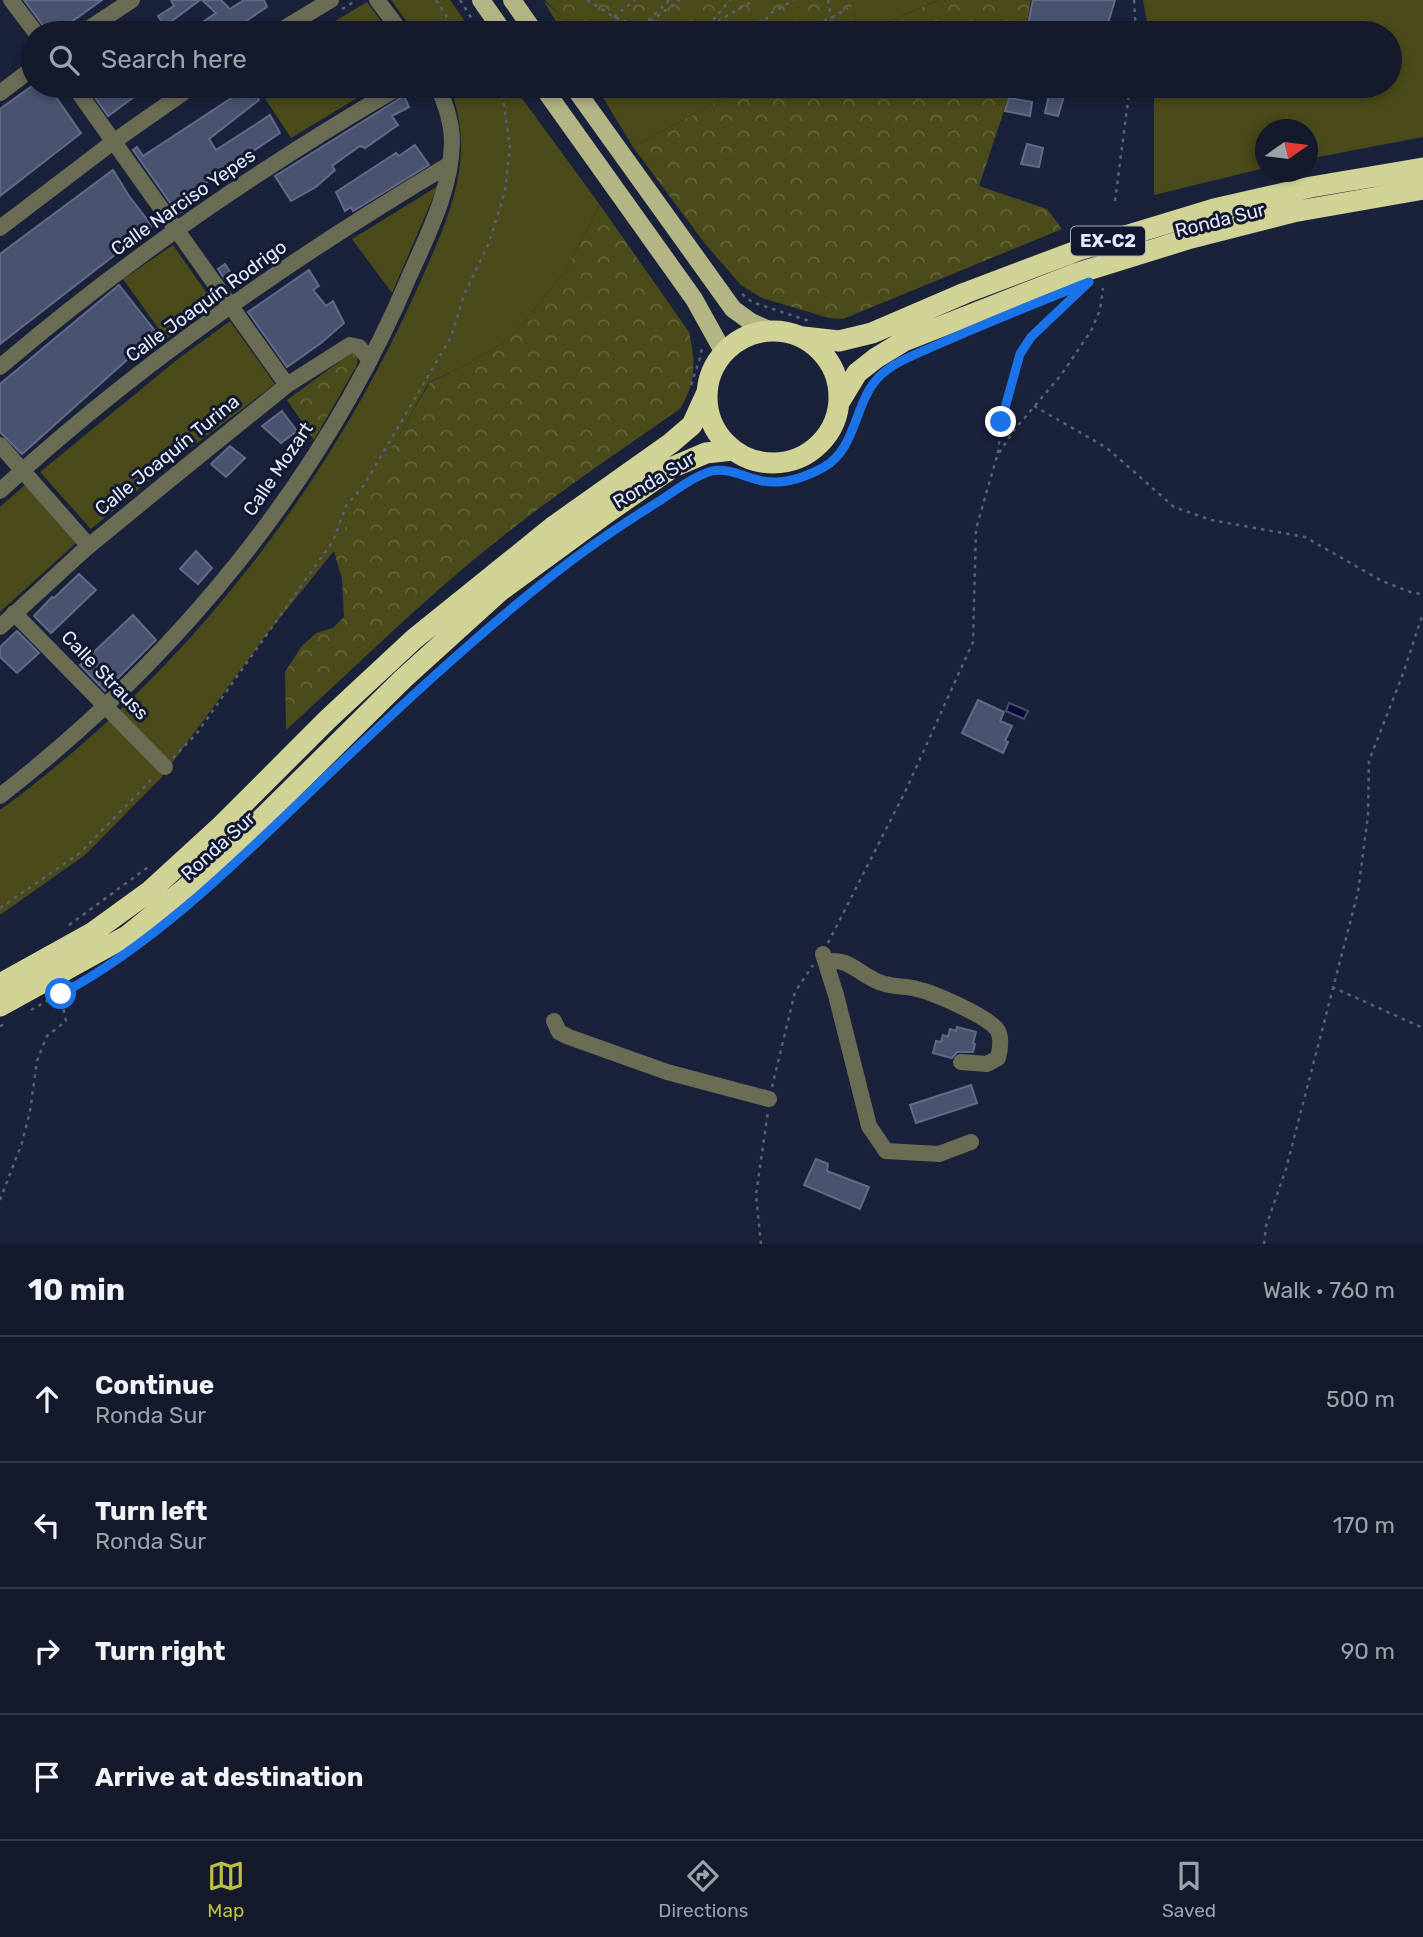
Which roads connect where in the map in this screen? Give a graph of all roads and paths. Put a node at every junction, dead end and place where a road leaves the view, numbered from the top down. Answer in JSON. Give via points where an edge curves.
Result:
{"nodes":[{"id":1,"x":11,"y":0,"type":"edge"},
{"id":2,"x":131,"y":0,"type":"edge"},
{"id":3,"x":331,"y":0,"type":"edge"},
{"id":4,"x":377,"y":0,"type":"edge"},
{"id":5,"x":436,"y":0,"type":"edge"},
{"id":6,"x":460,"y":0,"type":"edge"},
{"id":7,"x":481,"y":0,"type":"edge"},
{"id":8,"x":512,"y":0,"type":"edge"},
{"id":9,"x":587,"y":0,"type":"edge"},
{"id":10,"x":635,"y":0,"type":"edge"},
{"id":11,"x":669,"y":0,"type":"edge"},
{"id":12,"x":680,"y":0,"type":"edge"},
{"id":13,"x":730,"y":0,"type":"edge"},
{"id":14,"x":754,"y":0,"type":"edge"},
{"id":15,"x":794,"y":0,"type":"edge"},
{"id":16,"x":828,"y":0,"type":"edge"},
{"id":17,"x":1134,"y":0,"type":"edge"},
{"id":18,"x":848,"y":8,"type":"dead end"},
{"id":19,"x":614,"y":17,"type":"junction"},
{"id":20,"x":831,"y":18,"type":"junction"},
{"id":21,"x":27,"y":21,"type":"edge"},
{"id":22,"x":100,"y":21,"type":"edge"},
{"id":23,"x":296,"y":21,"type":"edge"},
{"id":24,"x":393,"y":21,"type":"edge"},
{"id":25,"x":449,"y":21,"type":"edge"},
{"id":26,"x":473,"y":21,"type":"edge"},
{"id":27,"x":496,"y":21,"type":"edge"},
{"id":28,"x":527,"y":21,"type":"edge"},
{"id":29,"x":624,"y":21,"type":"edge"},
{"id":30,"x":649,"y":21,"type":"edge"},
{"id":31,"x":652,"y":21,"type":"edge"},
{"id":32,"x":713,"y":21,"type":"edge"},
{"id":33,"x":719,"y":21,"type":"edge"},
{"id":34,"x":765,"y":21,"type":"edge"},
{"id":35,"x":823,"y":21,"type":"edge"},
{"id":36,"x":1135,"y":21,"type":"edge"},
{"id":37,"x":21,"y":77,"type":"edge"},
{"id":38,"x":0,"y":93,"type":"edge"},
{"id":39,"x":82,"y":98,"type":"edge"},
{"id":40,"x":176,"y":98,"type":"edge"},
{"id":41,"x":381,"y":98,"type":"edge"},
{"id":42,"x":443,"y":98,"type":"edge"},
{"id":43,"x":501,"y":98,"type":"edge"},
{"id":44,"x":551,"y":98,"type":"edge"},
{"id":45,"x":582,"y":98,"type":"edge"},
{"id":46,"x":1128,"y":98,"type":"edge"},
{"id":47,"x":113,"y":142,"type":"junction"},
{"id":48,"x":450,"y":164,"type":"junction"},
{"id":49,"x":1423,"y":168,"type":"edge"},
{"id":50,"x":1423,"y":189,"type":"edge"},
{"id":51,"x":1115,"y":201,"type":"dead end"},
{"id":52,"x":0,"y":228,"type":"edge"},
{"id":53,"x":177,"y":230,"type":"junction"},
{"id":54,"x":1077,"y":287,"type":"dead end"},
{"id":55,"x":1102,"y":288,"type":"dead end"},
{"id":56,"x":742,"y":294,"type":"dead end"},
{"id":57,"x":231,"y":306,"type":"junction"},
{"id":58,"x":807,"y":329,"type":"junction"},
{"id":59,"x":771,"y":331,"type":"junction"},
{"id":60,"x":702,"y":342,"type":"dead end"},
{"id":61,"x":724,"y":353,"type":"junction"},
{"id":62,"x":370,"y":360,"type":"junction"},
{"id":63,"x":0,"y":368,"type":"edge"},
{"id":64,"x":888,"y":372,"type":"dead end"},
{"id":65,"x":288,"y":385,"type":"junction"},
{"id":66,"x":698,"y":393,"type":"junction"},
{"id":67,"x":840,"y":401,"type":"junction"},
{"id":68,"x":1034,"y":406,"type":"junction"},
{"id":69,"x":0,"y":445,"type":"edge"},
{"id":70,"x":733,"y":450,"type":"junction"},
{"id":71,"x":997,"y":456,"type":"junction"},
{"id":72,"x":23,"y":470,"type":"junction"},
{"id":73,"x":0,"y":491,"type":"edge"},
{"id":74,"x":89,"y":546,"type":"junction"},
{"id":75,"x":565,"y":566,"type":"dead end"},
{"id":76,"x":554,"y":574,"type":"dead end"},
{"id":77,"x":1423,"y":594,"type":"edge"},
{"id":78,"x":14,"y":613,"type":"junction"},
{"id":79,"x":1423,"y":613,"type":"edge"},
{"id":80,"x":0,"y":627,"type":"edge"},
{"id":81,"x":106,"y":705,"type":"junction"},
{"id":82,"x":401,"y":707,"type":"dead end"},
{"id":83,"x":164,"y":767,"type":"junction"},
{"id":84,"x":0,"y":796,"type":"edge"},
{"id":85,"x":160,"y":858,"type":"dead end"},
{"id":86,"x":0,"y":908,"type":"edge"},
{"id":87,"x":69,"y":925,"type":"dead end"},
{"id":88,"x":825,"y":958,"type":"junction"},
{"id":89,"x":90,"y":977,"type":"dead end"},
{"id":90,"x":0,"y":984,"type":"edge"},
{"id":91,"x":1332,"y":987,"type":"junction"},
{"id":92,"x":61,"y":994,"type":"junction"},
{"id":93,"x":8,"y":1012,"type":"edge"},
{"id":94,"x":26,"y":1012,"type":"dead end"},
{"id":95,"x":554,"y":1021,"type":"dead end"},
{"id":96,"x":0,"y":1026,"type":"edge"},
{"id":97,"x":1423,"y":1027,"type":"edge"},
{"id":98,"x":961,"y":1062,"type":"dead end"},
{"id":99,"x":769,"y":1099,"type":"junction"},
{"id":100,"x":971,"y":1142,"type":"dead end"},
{"id":101,"x":0,"y":1200,"type":"edge"},
{"id":102,"x":761,"y":1244,"type":"edge"},
{"id":103,"x":1264,"y":1244,"type":"edge"}],
"edges":[{"from":1,"to":21,"type":"street"},
{"from":2,"to":22,"type":"street"},
{"from":3,"to":23,"type":"street"},
{"from":4,"to":24,"type":"street"},
{"from":5,"to":25,"type":"path"},
{"from":6,"to":26,"type":"path"},
{"from":7,"to":27,"type":"main road"},
{"from":8,"to":28,"type":"main road"},
{"from":9,"to":19,"type":"path"},
{"from":10,"to":19,"type":"path"},
{"from":11,"to":30,"type":"path"},
{"from":12,"to":31,"type":"path"},
{"from":13,"to":32,"type":"path"},
{"from":14,"to":33,"type":"path"},
{"from":15,"to":34,"type":"path"},
{"from":16,"to":20,"type":"path"},
{"from":17,"to":36,"type":"path"},
{"from":18,"to":20,"type":"path"},
{"from":19,"to":29,"type":"path"},
{"from":20,"to":35,"type":"path"},
{"from":37,"to":38,"type":"street"},
{"from":39,"to":47,"type":"street"},
{"from":40,"to":47,"type":"street"},
{"from":41,"to":53,"type":"street","name":"Calle Narciso Yepes"},
{"from":42,"to":48,"type":"street","name":"Calle Mozart","via":[[452,140]]},
{"from":43,"to":83,"type":"path","via":[[510,147],[505,191],[451,337],[365,485],[346,506],[333,541],[197,733]]},
{"from":44,"to":61,"type":"main road","via":[[694,299]]},
{"from":45,"to":59,"type":"main road","via":[[733,309]]},
{"from":46,"to":51,"type":"path"},
{"from":47,"to":52,"type":"street"},
{"from":47,"to":53,"type":"street"},
{"from":48,"to":57,"type":"street","name":"Calle Joaquín Rodrigo"},
{"from":48,"to":62,"type":"street","name":"Calle Mozart","via":[[439,209]]},
{"from":49,"to":58,"type":"highway","name":"Ronda Sur","number":"EX-C2","via":[[1214,209],[1066,255],[872,333],[839,341]]},
{"from":50,"to":67,"type":"highway","name":"Ronda Sur","number":"EX-C2","via":[[1293,212],[1075,274],[904,341],[857,373]]},
{"from":53,"to":57,"type":"street"},
{"from":53,"to":63,"type":"street","name":"Calle Narciso Yepes"},
{"from":54,"to":71,"type":"path","via":[[1089,282],[1031,337],[1020,354],[1001,422]]},
{"from":55,"to":68,"type":"path","via":[[1100,310],[1091,331]]},
{"from":56,"to":58,"type":"path","via":[[763,307],[797,315]]},
{"from":57,"to":65,"type":"street"},
{"from":57,"to":72,"type":"street","name":"Calle Joaquín Rodrigo"},
{"from":58,"to":59,"type":"highway","number":"EX-C2"},
{"from":58,"to":67,"type":"highway","via":[[831,364]]},
{"from":59,"to":61,"type":"highway","number":"EX-C2","via":[[737,341]]},
{"from":60,"to":66,"type":"path"},
{"from":61,"to":66,"type":"highway"},
{"from":62,"to":65,"type":"street","name":"Calle Joaquín Turina","via":[[359,347],[350,345]]},
{"from":62,"to":81,"type":"street","name":"Calle Mozart","via":[[313,458],[251,546],[175,637]]},
{"from":64,"to":75,"type":"path","name":"Ronda Sur","via":[[877,379],[846,445],[828,465],[784,481],[712,471],[675,490]]},
{"from":65,"to":74,"type":"street","name":"Calle Joaquín Turina"},
{"from":66,"to":70,"type":"highway","via":[[721,438]]},
{"from":66,"to":90,"type":"highway","name":"Ronda Sur","via":[[692,425],[554,526],[414,639],[150,891],[92,933]]},
{"from":67,"to":70,"type":"highway","number":"EX-C2","via":[[825,439],[791,462],[751,460]]},
{"from":68,"to":71,"type":"path"},
{"from":68,"to":77,"type":"path","via":[[1107,448],[1174,507],[1211,520],[1305,537],[1382,581]]},
{"from":69,"to":72,"type":"street"},
{"from":70,"to":93,"type":"highway","name":"Ronda Sur","via":[[706,453],[673,467],[500,591],[403,679],[221,859],[127,936]]},
{"from":71,"to":88,"type":"path","via":[[976,529],[973,642]]},
{"from":72,"to":73,"type":"street","name":"Calle Joaquín Rodrigo"},
{"from":72,"to":74,"type":"street"},
{"from":74,"to":78,"type":"street","name":"Calle Joaquín Turina"},
{"from":76,"to":82,"type":"path"},
{"from":78,"to":80,"type":"street","name":"Calle Joaquín Turina"},
{"from":78,"to":81,"type":"street","name":"Calle Strauss"},
{"from":79,"to":91,"type":"path","via":[[1369,761],[1368,815],[1358,892]]},
{"from":81,"to":83,"type":"street","name":"Calle Strauss"},
{"from":81,"to":84,"type":"street","name":"Calle Mozart"},
{"from":83,"to":86,"type":"path","via":[[80,853]]},
{"from":85,"to":87,"type":"path","name":"Ronda Sur"},
{"from":88,"to":98,"type":"street","via":[[846,962],[885,985],[941,998],[989,1022],[999,1032],[998,1058],[987,1064]]},
{"from":88,"to":99,"type":"path","via":[[806,973],[795,992]]},
{"from":88,"to":100,"type":"street","via":[[869,1126],[886,1151],[939,1154]]},
{"from":89,"to":92,"type":"path"},
{"from":91,"to":97,"type":"path"},
{"from":91,"to":103,"type":"path"},
{"from":92,"to":94,"type":"path"},
{"from":92,"to":101,"type":"path","via":[[66,1021],[47,1036],[37,1061],[22,1143]]},
{"from":93,"to":96,"type":"path"},
{"from":95,"to":99,"type":"street","via":[[559,1032],[667,1072]]},
{"from":99,"to":102,"type":"path","via":[[756,1195]]}]}
